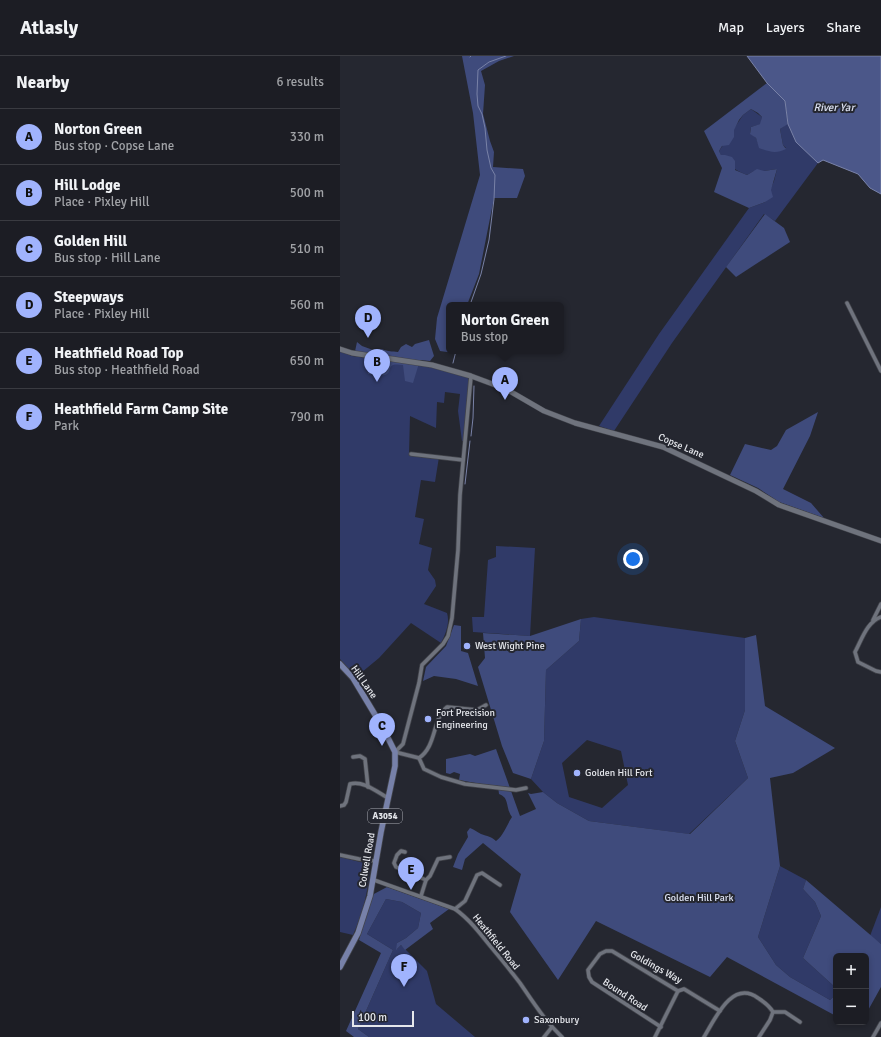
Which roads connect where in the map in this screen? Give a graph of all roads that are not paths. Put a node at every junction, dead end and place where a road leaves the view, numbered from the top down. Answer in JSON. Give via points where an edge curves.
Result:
{"nodes":[{"id":1,"x":847,"y":303,"type":"dead end"},
{"id":2,"x":340,"y":349,"type":"edge"},
{"id":3,"x":881,"y":371,"type":"edge"},
{"id":4,"x":471,"y":376,"type":"junction"},
{"id":5,"x":411,"y":454,"type":"dead end"},
{"id":6,"x":463,"y":460,"type":"junction"},
{"id":7,"x":881,"y":541,"type":"edge"},
{"id":8,"x":881,"y":604,"type":"edge"},
{"id":9,"x":881,"y":617,"type":"edge"},
{"id":10,"x":873,"y":620,"type":"junction"},
{"id":11,"x":340,"y":664,"type":"edge"},
{"id":12,"x":881,"y":672,"type":"edge"},
{"id":13,"x":486,"y":705,"type":"dead end"},
{"id":14,"x":395,"y":752,"type":"junction"},
{"id":15,"x":353,"y":757,"type":"dead end"},
{"id":16,"x":419,"y":758,"type":"junction"},
{"id":17,"x":368,"y":787,"type":"junction"},
{"id":18,"x":526,"y":788,"type":"dead end"},
{"id":19,"x":388,"y":798,"type":"junction"},
{"id":20,"x":342,"y":805,"type":"edge"},
{"id":21,"x":349,"y":807,"type":"dead end"},
{"id":22,"x":405,"y":852,"type":"dead end"},
{"id":23,"x":340,"y":855,"type":"edge"},
{"id":24,"x":450,"y":857,"type":"dead end"},
{"id":25,"x":376,"y":861,"type":"junction"},
{"id":26,"x":374,"y":880,"type":"junction"},
{"id":27,"x":426,"y":880,"type":"junction"},
{"id":28,"x":500,"y":885,"type":"dead end"},
{"id":29,"x":421,"y":896,"type":"junction"},
{"id":30,"x":455,"y":908,"type":"junction"},
{"id":31,"x":340,"y":967,"type":"edge"},
{"id":32,"x":588,"y":970,"type":"joint"},
{"id":33,"x":678,"y":991,"type":"junction"},
{"id":34,"x":720,"y":1011,"type":"junction"},
{"id":35,"x":773,"y":1012,"type":"junction"},
{"id":36,"x":800,"y":1022,"type":"dead end"},
{"id":37,"x":881,"y":1023,"type":"edge"},
{"id":38,"x":552,"y":1027,"type":"junction"},
{"id":39,"x":661,"y":1027,"type":"junction"},
{"id":40,"x":544,"y":1037,"type":"edge"},
{"id":41,"x":562,"y":1037,"type":"edge"},
{"id":42,"x":655,"y":1037,"type":"edge"},
{"id":43,"x":704,"y":1037,"type":"edge"},
{"id":44,"x":759,"y":1037,"type":"edge"},
{"id":45,"x":873,"y":1037,"type":"edge"}],
"edges":[{"from":1,"to":3,"type":"street"},
{"from":2,"to":4,"type":"street","name":"Copse Lane","via":[[432,365]]},
{"from":4,"to":6,"type":"street"},
{"from":4,"to":7,"type":"street","name":"Copse Lane","via":[[506,389],[544,411],[574,423],[663,447],[756,491],[779,505]]},
{"from":5,"to":6,"type":"street"},
{"from":6,"to":14,"type":"street","via":[[458,550],[448,636],[422,665],[403,744]]},
{"from":8,"to":10,"type":"street"},
{"from":9,"to":10,"type":"street"},
{"from":10,"to":12,"type":"street","via":[[855,652],[858,662]]},
{"from":11,"to":14,"type":"main road","name":"Hill Lane","via":[[353,678]]},
{"from":13,"to":16,"type":"street","via":[[477,710],[447,707],[441,712],[429,748]]},
{"from":14,"to":16,"type":"street"},
{"from":14,"to":19,"type":"main road","name":"Colwell Road","number":"A3054","via":[[395,766]]},
{"from":15,"to":17,"type":"street","via":[[360,756],[365,759]]},
{"from":16,"to":18,"type":"street","via":[[424,770],[465,784],[516,790]]},
{"from":17,"to":19,"type":"street"},
{"from":17,"to":20,"type":"street","via":[[356,782],[350,784],[346,802]]},
{"from":19,"to":25,"type":"main road","name":"Colwell Road","number":"A3054"},
{"from":20,"to":21,"type":"street"},
{"from":22,"to":27,"type":"street","via":[[401,851],[397,855],[394,863],[396,867]]},
{"from":23,"to":25,"type":"street"},
{"from":24,"to":27,"type":"street","via":[[437,857]]},
{"from":25,"to":26,"type":"main road","name":"Colwell Road","number":"A3054"},
{"from":26,"to":29,"type":"street","name":"Heathfield Road"},
{"from":26,"to":31,"type":"main road","name":"Colwell Road","number":"A3054","via":[[358,933]]},
{"from":27,"to":29,"type":"street"},
{"from":28,"to":30,"type":"street","via":[[482,873],[477,875],[465,901]]},
{"from":29,"to":30,"type":"street","name":"Heathfield Road"},
{"from":30,"to":38,"type":"street","name":"Heathfield Road","via":[[482,935]]},
{"from":32,"to":33,"type":"street","name":"Goldings Way","via":[[600,954],[612,952]]},
{"from":32,"to":39,"type":"street","name":"Bound Road","via":[[592,982]]},
{"from":33,"to":34,"type":"street","name":"Goldings Way","via":[[684,990]]},
{"from":33,"to":39,"type":"street"},
{"from":34,"to":35,"type":"street","via":[[731,997],[744,992],[754,995]]},
{"from":34,"to":43,"type":"street"},
{"from":35,"to":36,"type":"street","via":[[785,1012]]},
{"from":35,"to":44,"type":"street"},
{"from":37,"to":45,"type":"street"},
{"from":38,"to":40,"type":"street"},
{"from":38,"to":41,"type":"street","name":"Heathfield Road"},
{"from":39,"to":42,"type":"street"}]}
